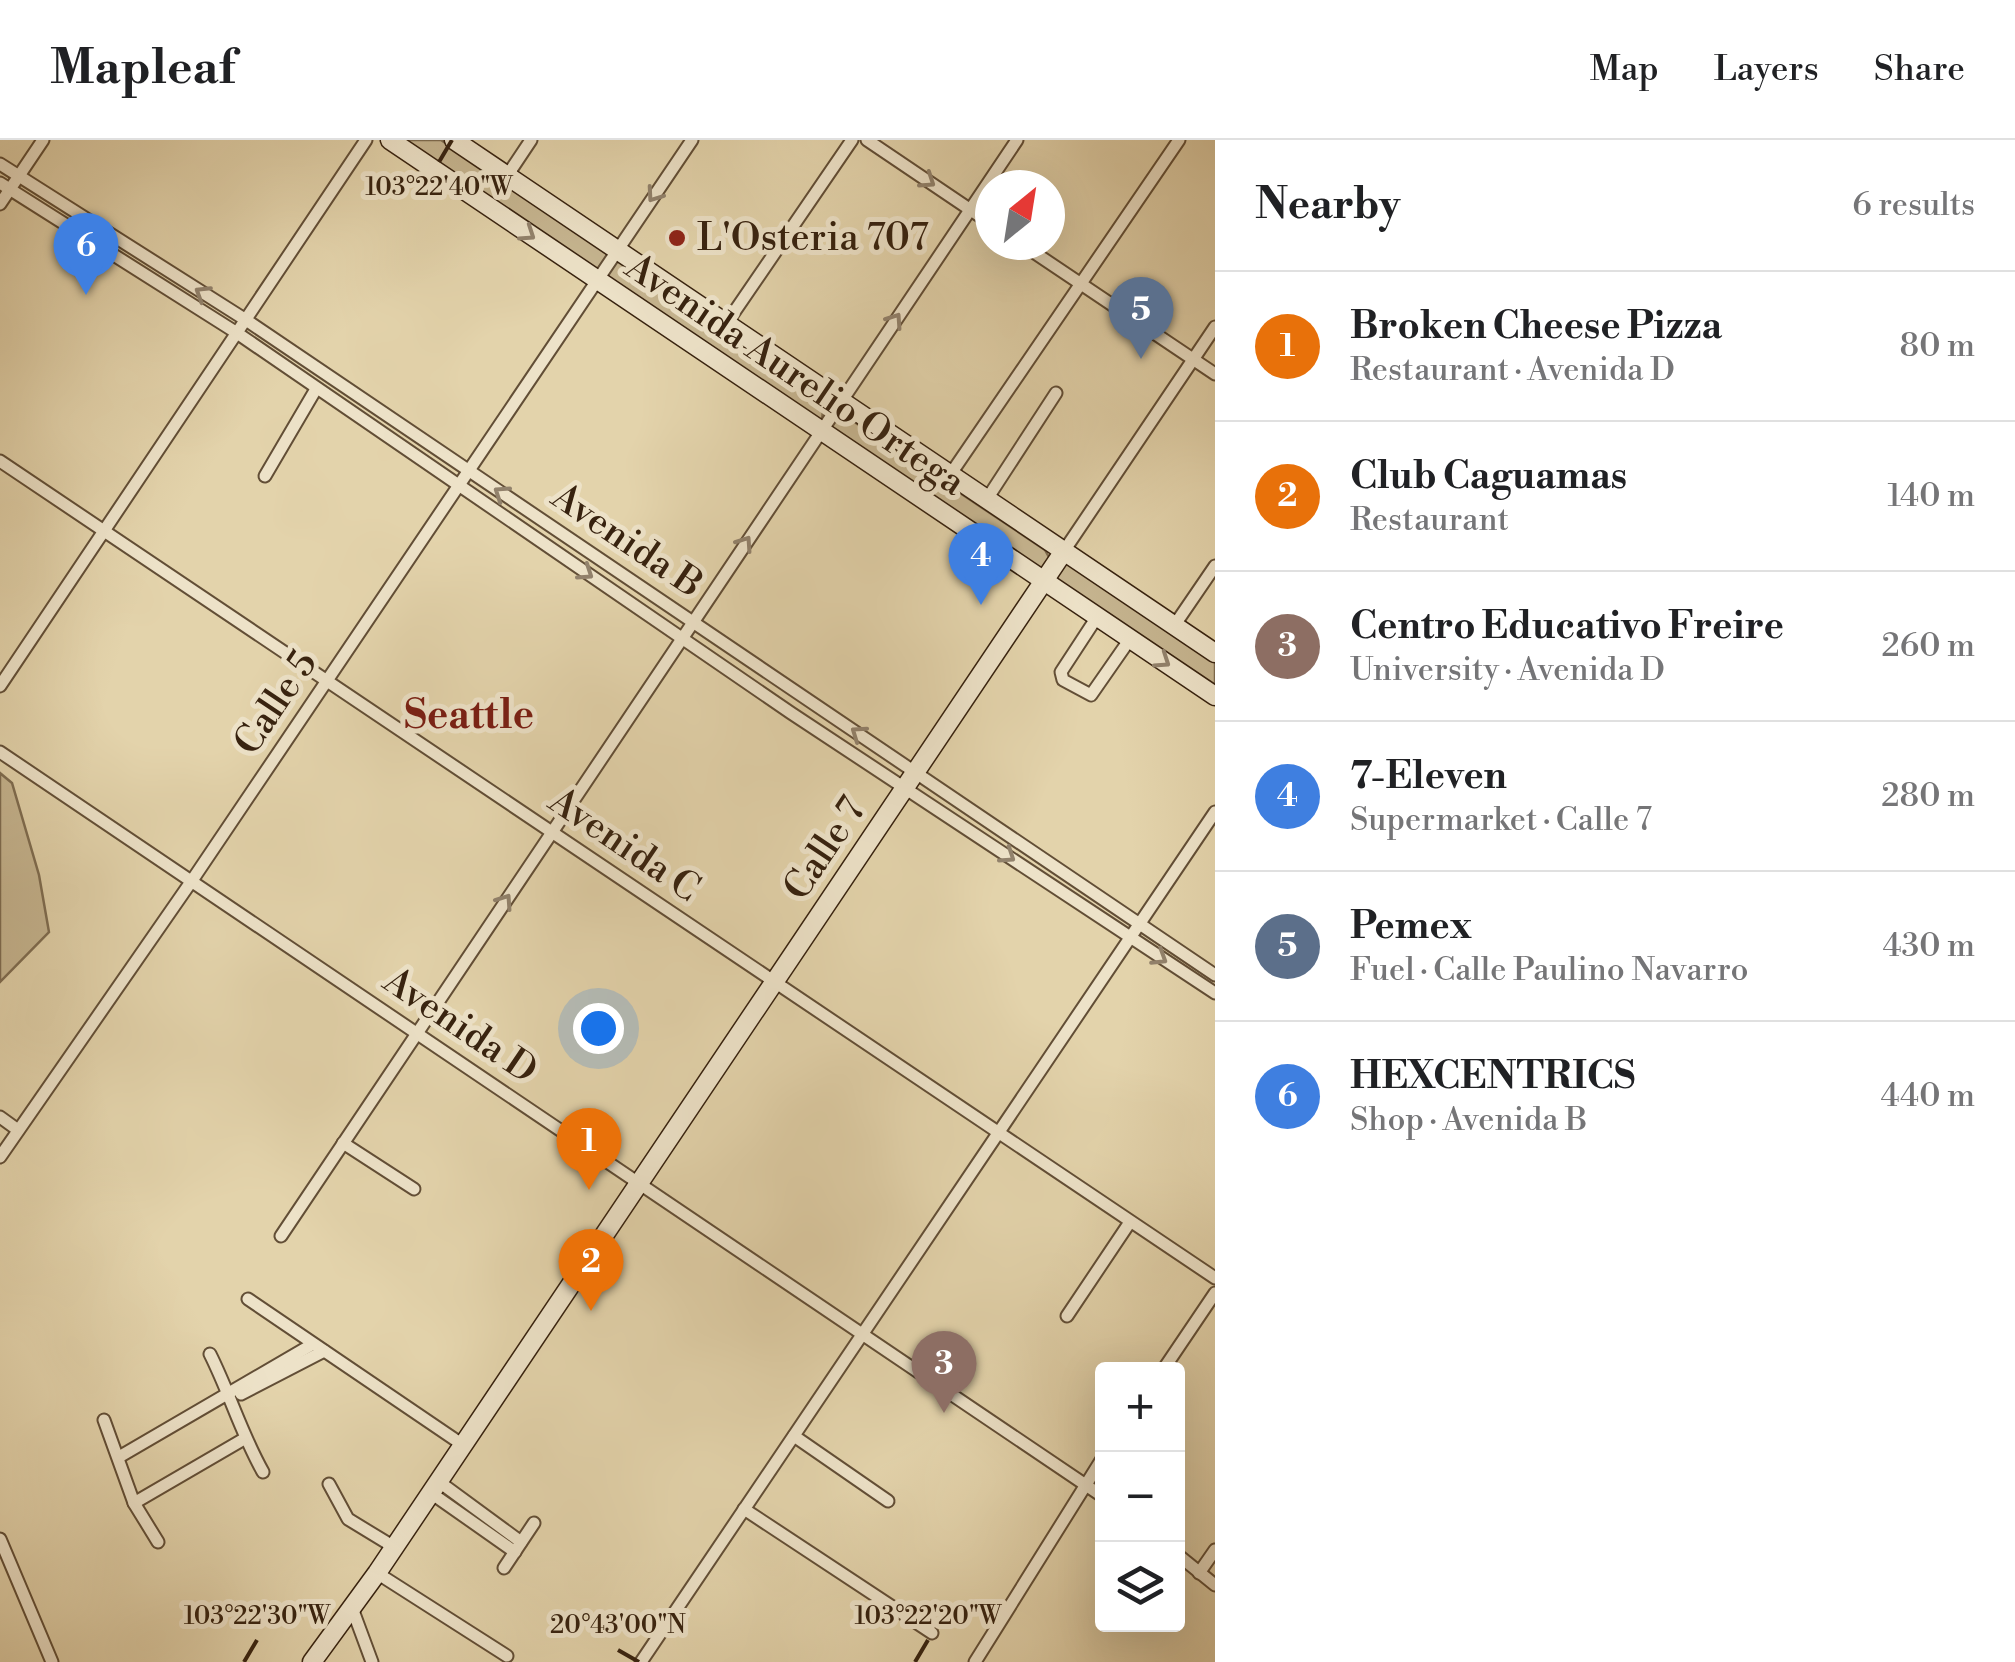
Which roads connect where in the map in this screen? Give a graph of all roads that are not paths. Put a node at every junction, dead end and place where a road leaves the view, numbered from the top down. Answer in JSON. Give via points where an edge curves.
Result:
{"nodes":[{"id":1,"x":43,"y":140,"type":"edge"},
{"id":2,"x":366,"y":140,"type":"edge"},
{"id":3,"x":390,"y":140,"type":"edge"},
{"id":4,"x":454,"y":140,"type":"edge"},
{"id":5,"x":531,"y":140,"type":"edge"},
{"id":6,"x":692,"y":140,"type":"edge"},
{"id":7,"x":852,"y":140,"type":"edge"},
{"id":8,"x":866,"y":140,"type":"edge"},
{"id":9,"x":1017,"y":140,"type":"edge"},
{"id":10,"x":1179,"y":140,"type":"edge"},
{"id":11,"x":0,"y":164,"type":"edge"},
{"id":12,"x":507,"y":176,"type":"junction"},
{"id":13,"x":18,"y":177,"type":"junction"},
{"id":14,"x":5,"y":186,"type":"edge"},
{"id":15,"x":0,"y":204,"type":"edge"},
{"id":16,"x":970,"y":210,"type":"junction"},
{"id":17,"x":975,"y":213,"type":"edge"},
{"id":18,"x":616,"y":250,"type":"junction"},
{"id":19,"x":1045,"y":260,"type":"edge"},
{"id":20,"x":598,"y":282,"type":"junction"},
{"id":21,"x":1081,"y":284,"type":"junction"},
{"id":22,"x":246,"y":320,"type":"junction"},
{"id":23,"x":726,"y":324,"type":"junction"},
{"id":24,"x":1215,"y":327,"type":"edge"},
{"id":25,"x":236,"y":333,"type":"junction"},
{"id":26,"x":1193,"y":359,"type":"junction"},
{"id":27,"x":1215,"y":374,"type":"edge"},
{"id":28,"x":316,"y":389,"type":"junction"},
{"id":29,"x":1056,"y":393,"type":"dead end"},
{"id":30,"x":840,"y":401,"type":"junction"},
{"id":31,"x":382,"y":413,"type":"junction"},
{"id":32,"x":372,"y":427,"type":"junction"},
{"id":33,"x":820,"y":430,"type":"junction"},
{"id":34,"x":0,"y":462,"type":"edge"},
{"id":35,"x":469,"y":472,"type":"junction"},
{"id":36,"x":950,"y":475,"type":"junction"},
{"id":37,"x":265,"y":476,"type":"dead end"},
{"id":38,"x":459,"y":486,"type":"junction"},
{"id":39,"x":986,"y":499,"type":"junction"},
{"id":40,"x":103,"y":530,"type":"junction"},
{"id":41,"x":1064,"y":551,"type":"junction"},
{"id":42,"x":1215,"y":566,"type":"edge"},
{"id":43,"x":1044,"y":581,"type":"junction"},
{"id":44,"x":1098,"y":617,"type":"junction"},
{"id":45,"x":692,"y":621,"type":"junction"},
{"id":46,"x":1174,"y":626,"type":"junction"},
{"id":47,"x":681,"y":638,"type":"junction"},
{"id":48,"x":1130,"y":638,"type":"junction"},
{"id":49,"x":1215,"y":653,"type":"edge"},
{"id":50,"x":327,"y":681,"type":"junction"},
{"id":51,"x":0,"y":686,"type":"edge"},
{"id":52,"x":1215,"y":696,"type":"edge"},
{"id":53,"x":0,"y":752,"type":"edge"},
{"id":54,"x":911,"y":780,"type":"junction"},
{"id":55,"x":1215,"y":812,"type":"edge"},
{"id":56,"x":551,"y":832,"type":"junction"},
{"id":57,"x":1045,"y":862,"type":"junction"},
{"id":58,"x":1036,"y":875,"type":"junction"},
{"id":59,"x":193,"y":879,"type":"junction"},
{"id":60,"x":1139,"y":926,"type":"junction"},
{"id":61,"x":1129,"y":939,"type":"junction"},
{"id":62,"x":1215,"y":975,"type":"edge"},
{"id":63,"x":774,"y":984,"type":"junction"},
{"id":64,"x":1215,"y":993,"type":"edge"},
{"id":65,"x":417,"y":1033,"type":"junction"},
{"id":66,"x":0,"y":1117,"type":"edge"},
{"id":67,"x":18,"y":1130,"type":"junction"},
{"id":68,"x":998,"y":1134,"type":"junction"},
{"id":69,"x":343,"y":1142,"type":"junction"},
{"id":70,"x":0,"y":1156,"type":"edge"},
{"id":71,"x":640,"y":1183,"type":"junction"},
{"id":72,"x":414,"y":1188,"type":"dead end"},
{"id":73,"x":1130,"y":1222,"type":"junction"},
{"id":74,"x":280,"y":1236,"type":"dead end"},
{"id":75,"x":1215,"y":1278,"type":"edge"},
{"id":76,"x":1215,"y":1293,"type":"edge"},
{"id":77,"x":248,"y":1299,"type":"dead end"},
{"id":78,"x":1067,"y":1316,"type":"dead end"},
{"id":79,"x":862,"y":1335,"type":"junction"},
{"id":80,"x":319,"y":1347,"type":"junction"},
{"id":81,"x":210,"y":1354,"type":"dead end"},
{"id":82,"x":1168,"y":1362,"type":"edge"},
{"id":83,"x":226,"y":1397,"type":"junction"},
{"id":84,"x":104,"y":1420,"type":"dead end"},
{"id":85,"x":794,"y":1436,"type":"junction"},
{"id":86,"x":244,"y":1439,"type":"junction"},
{"id":87,"x":462,"y":1445,"type":"junction"},
{"id":88,"x":119,"y":1457,"type":"junction"},
{"id":89,"x":1095,"y":1469,"type":"edge"},
{"id":90,"x":264,"y":1472,"type":"dead end"},
{"id":91,"x":329,"y":1484,"type":"dead end"},
{"id":92,"x":1086,"y":1484,"type":"junction"},
{"id":93,"x":434,"y":1487,"type":"junction"},
{"id":94,"x":1095,"y":1491,"type":"edge"},
{"id":95,"x":888,"y":1501,"type":"dead end"},
{"id":96,"x":134,"y":1503,"type":"junction"},
{"id":97,"x":744,"y":1509,"type":"junction"},
{"id":98,"x":534,"y":1524,"type":"dead end"},
{"id":99,"x":0,"y":1538,"type":"edge"},
{"id":100,"x":158,"y":1542,"type":"dead end"},
{"id":101,"x":394,"y":1547,"type":"junction"},
{"id":102,"x":518,"y":1547,"type":"junction"},
{"id":103,"x":1215,"y":1550,"type":"edge"},
{"id":104,"x":1185,"y":1561,"type":"edge"},
{"id":105,"x":504,"y":1568,"type":"dead end"},
{"id":106,"x":377,"y":1572,"type":"junction"},
{"id":107,"x":1199,"y":1572,"type":"junction"},
{"id":108,"x":1215,"y":1585,"type":"edge"},
{"id":109,"x":352,"y":1608,"type":"junction"},
{"id":110,"x":932,"y":1632,"type":"dead end"},
{"id":111,"x":506,"y":1656,"type":"dead end"},
{"id":112,"x":52,"y":1662,"type":"edge"},
{"id":113,"x":312,"y":1662,"type":"edge"},
{"id":114,"x":372,"y":1662,"type":"edge"},
{"id":115,"x":641,"y":1662,"type":"edge"},
{"id":116,"x":975,"y":1662,"type":"edge"}],
"edges":[{"from":1,"to":13,"type":"street"},
{"from":2,"to":22,"type":"street"},
{"from":3,"to":20,"type":"main road","name":"Avenida Aurelio Ortega","one_way":true},
{"from":4,"to":12,"type":"main road","name":"Avenida Aurelio Ortega"},
{"from":5,"to":12,"type":"street"},
{"from":6,"to":18,"type":"street","name":"Calle 5","one_way":true},
{"from":7,"to":23,"type":"street"},
{"from":8,"to":16,"type":"street","one_way":true},
{"from":9,"to":16,"type":"street"},
{"from":10,"to":21,"type":"street"},
{"from":11,"to":13,"type":"street","name":"Avenida B"},
{"from":12,"to":18,"type":"main road","name":"Avenida Aurelio Ortega"},
{"from":13,"to":14,"type":"street"},
{"from":22,"to":13,"type":"street","name":"Avenida B","one_way":true},
{"from":14,"to":15,"type":"street"},
{"from":14,"to":25,"type":"street","name":"Avenida B"},
{"from":16,"to":17,"type":"street"},
{"from":30,"to":16,"type":"street","one_way":true},
{"from":18,"to":20,"type":"street","name":"Calle 5"},
{"from":18,"to":23,"type":"main road","name":"Avenida Aurelio Ortega"},
{"from":19,"to":21,"type":"street"},
{"from":20,"to":33,"type":"main road","name":"Avenida Aurelio Ortega"},
{"from":20,"to":35,"type":"street","name":"Calle 5"},
{"from":21,"to":26,"type":"street"},
{"from":21,"to":36,"type":"street"},
{"from":22,"to":25,"type":"street"},
{"from":22,"to":31,"type":"street","name":"Avenida B"},
{"from":23,"to":30,"type":"main road","name":"Avenida Aurelio Ortega"},
{"from":24,"to":26,"type":"street"},
{"from":25,"to":28,"type":"street","name":"Avenida B"},
{"from":25,"to":40,"type":"street"},
{"from":26,"to":27,"type":"street"},
{"from":26,"to":41,"type":"street"},
{"from":28,"to":32,"type":"street","name":"Avenida B"},
{"from":28,"to":37,"type":"street"},
{"from":29,"to":39,"type":"street"},
{"from":30,"to":33,"type":"street"},
{"from":30,"to":36,"type":"main road","name":"Avenida Aurelio Ortega"},
{"from":31,"to":32,"type":"street"},
{"from":31,"to":35,"type":"street","name":"Avenida B"},
{"from":32,"to":38,"type":"street","name":"Avenida B"},
{"from":33,"to":43,"type":"main road","name":"Avenida Aurelio Ortega"},
{"from":45,"to":33,"type":"street","one_way":true},
{"from":34,"to":40,"type":"street","name":"Avenida C"},
{"from":35,"to":38,"type":"street","name":"Calle 5"},
{"from":45,"to":35,"type":"street","name":"Avenida B","one_way":true},
{"from":36,"to":39,"type":"main road","name":"Avenida Aurelio Ortega"},
{"from":38,"to":47,"type":"street","name":"Avenida B","one_way":true},
{"from":38,"to":50,"type":"street","name":"Calle 5"},
{"from":39,"to":41,"type":"main road","name":"Avenida Aurelio Ortega"},
{"from":40,"to":50,"type":"street","name":"Avenida C"},
{"from":40,"to":51,"type":"street"},
{"from":41,"to":43,"type":"main road","name":"Calle 7"},
{"from":41,"to":46,"type":"main road","name":"Avenida Aurelio Ortega"},
{"from":42,"to":46,"type":"street"},
{"from":43,"to":44,"type":"main road","name":"Avenida Aurelio Ortega"},
{"from":43,"to":54,"type":"main road","name":"Calle 7"},
{"from":44,"to":48,"type":"main road","name":"Avenida Aurelio Ortega"},
{"from":44,"to":48,"type":"street","via":[[1061,672],[1063,680],[1091,695]]},
{"from":45,"to":47,"type":"street"},
{"from":54,"to":45,"type":"street","name":"Avenida B","one_way":true},
{"from":46,"to":49,"type":"main road","name":"Avenida Aurelio Ortega"},
{"from":47,"to":54,"type":"street","name":"Avenida B"},
{"from":47,"to":56,"type":"street"},
{"from":48,"to":52,"type":"main road","name":"Avenida Aurelio Ortega","one_way":true},
{"from":50,"to":56,"type":"street","name":"Avenida C"},
{"from":50,"to":59,"type":"street","name":"Calle 5"},
{"from":53,"to":59,"type":"street","name":"Avenida D"},
{"from":54,"to":57,"type":"street","name":"Avenida B"},
{"from":54,"to":58,"type":"street","name":"Avenida B","one_way":true},
{"from":54,"to":63,"type":"main road","name":"Calle 7"},
{"from":55,"to":60,"type":"street"},
{"from":56,"to":63,"type":"street","name":"Avenida C"},
{"from":65,"to":56,"type":"street","one_way":true},
{"from":57,"to":58,"type":"street"},
{"from":57,"to":60,"type":"street","name":"Avenida B"},
{"from":58,"to":61,"type":"street","name":"Avenida B"},
{"from":59,"to":65,"type":"street","name":"Avenida D"},
{"from":59,"to":67,"type":"street","name":"Calle 5"},
{"from":60,"to":61,"type":"street"},
{"from":60,"to":62,"type":"street","name":"Avenida B"},
{"from":61,"to":64,"type":"street","name":"Avenida B","one_way":true},
{"from":61,"to":68,"type":"street"},
{"from":63,"to":68,"type":"street","name":"Avenida C"},
{"from":63,"to":71,"type":"main road","name":"Calle 7"},
{"from":65,"to":69,"type":"street"},
{"from":65,"to":71,"type":"street","name":"Avenida D"},
{"from":66,"to":67,"type":"street"},
{"from":67,"to":70,"type":"street","name":"Calle 5"},
{"from":68,"to":73,"type":"street","name":"Avenida C"},
{"from":68,"to":79,"type":"street"},
{"from":69,"to":72,"type":"street"},
{"from":69,"to":74,"type":"street"},
{"from":71,"to":79,"type":"street","name":"Avenida D"},
{"from":71,"to":87,"type":"main road","name":"Calle 7"},
{"from":73,"to":75,"type":"street","name":"Avenida C"},
{"from":73,"to":78,"type":"street"},
{"from":76,"to":82,"type":"street"},
{"from":77,"to":80,"type":"street"},
{"from":79,"to":85,"type":"street"},
{"from":79,"to":92,"type":"street","name":"Avenida D"},
{"from":80,"to":83,"type":"street"},
{"from":80,"to":87,"type":"street"},
{"from":81,"to":83,"type":"street"},
{"from":83,"to":86,"type":"street"},
{"from":83,"to":88,"type":"street"},
{"from":84,"to":88,"type":"street"},
{"from":85,"to":95,"type":"street"},
{"from":85,"to":97,"type":"street"},
{"from":86,"to":90,"type":"street"},
{"from":86,"to":96,"type":"street"},
{"from":87,"to":93,"type":"main road","name":"Calle 7"},
{"from":88,"to":96,"type":"street"},
{"from":89,"to":92,"type":"street"},
{"from":91,"to":101,"type":"street","via":[[348,1518]]},
{"from":92,"to":94,"type":"street","name":"Avenida D"},
{"from":92,"to":116,"type":"street"},
{"from":93,"to":101,"type":"main road","name":"Calle 7"},
{"from":93,"to":102,"type":"street"},
{"from":96,"to":100,"type":"street"},
{"from":97,"to":110,"type":"street"},
{"from":97,"to":115,"type":"street"},
{"from":98,"to":102,"type":"street"},
{"from":99,"to":112,"type":"street"},
{"from":101,"to":106,"type":"main road","name":"Calle 7"},
{"from":102,"to":105,"type":"street"},
{"from":103,"to":107,"type":"street"},
{"from":104,"to":107,"type":"street"},
{"from":106,"to":109,"type":"main road","name":"Calle 7"},
{"from":106,"to":111,"type":"street"},
{"from":107,"to":108,"type":"street"},
{"from":109,"to":113,"type":"main road","name":"Calle 7"},
{"from":109,"to":114,"type":"street"}]}
